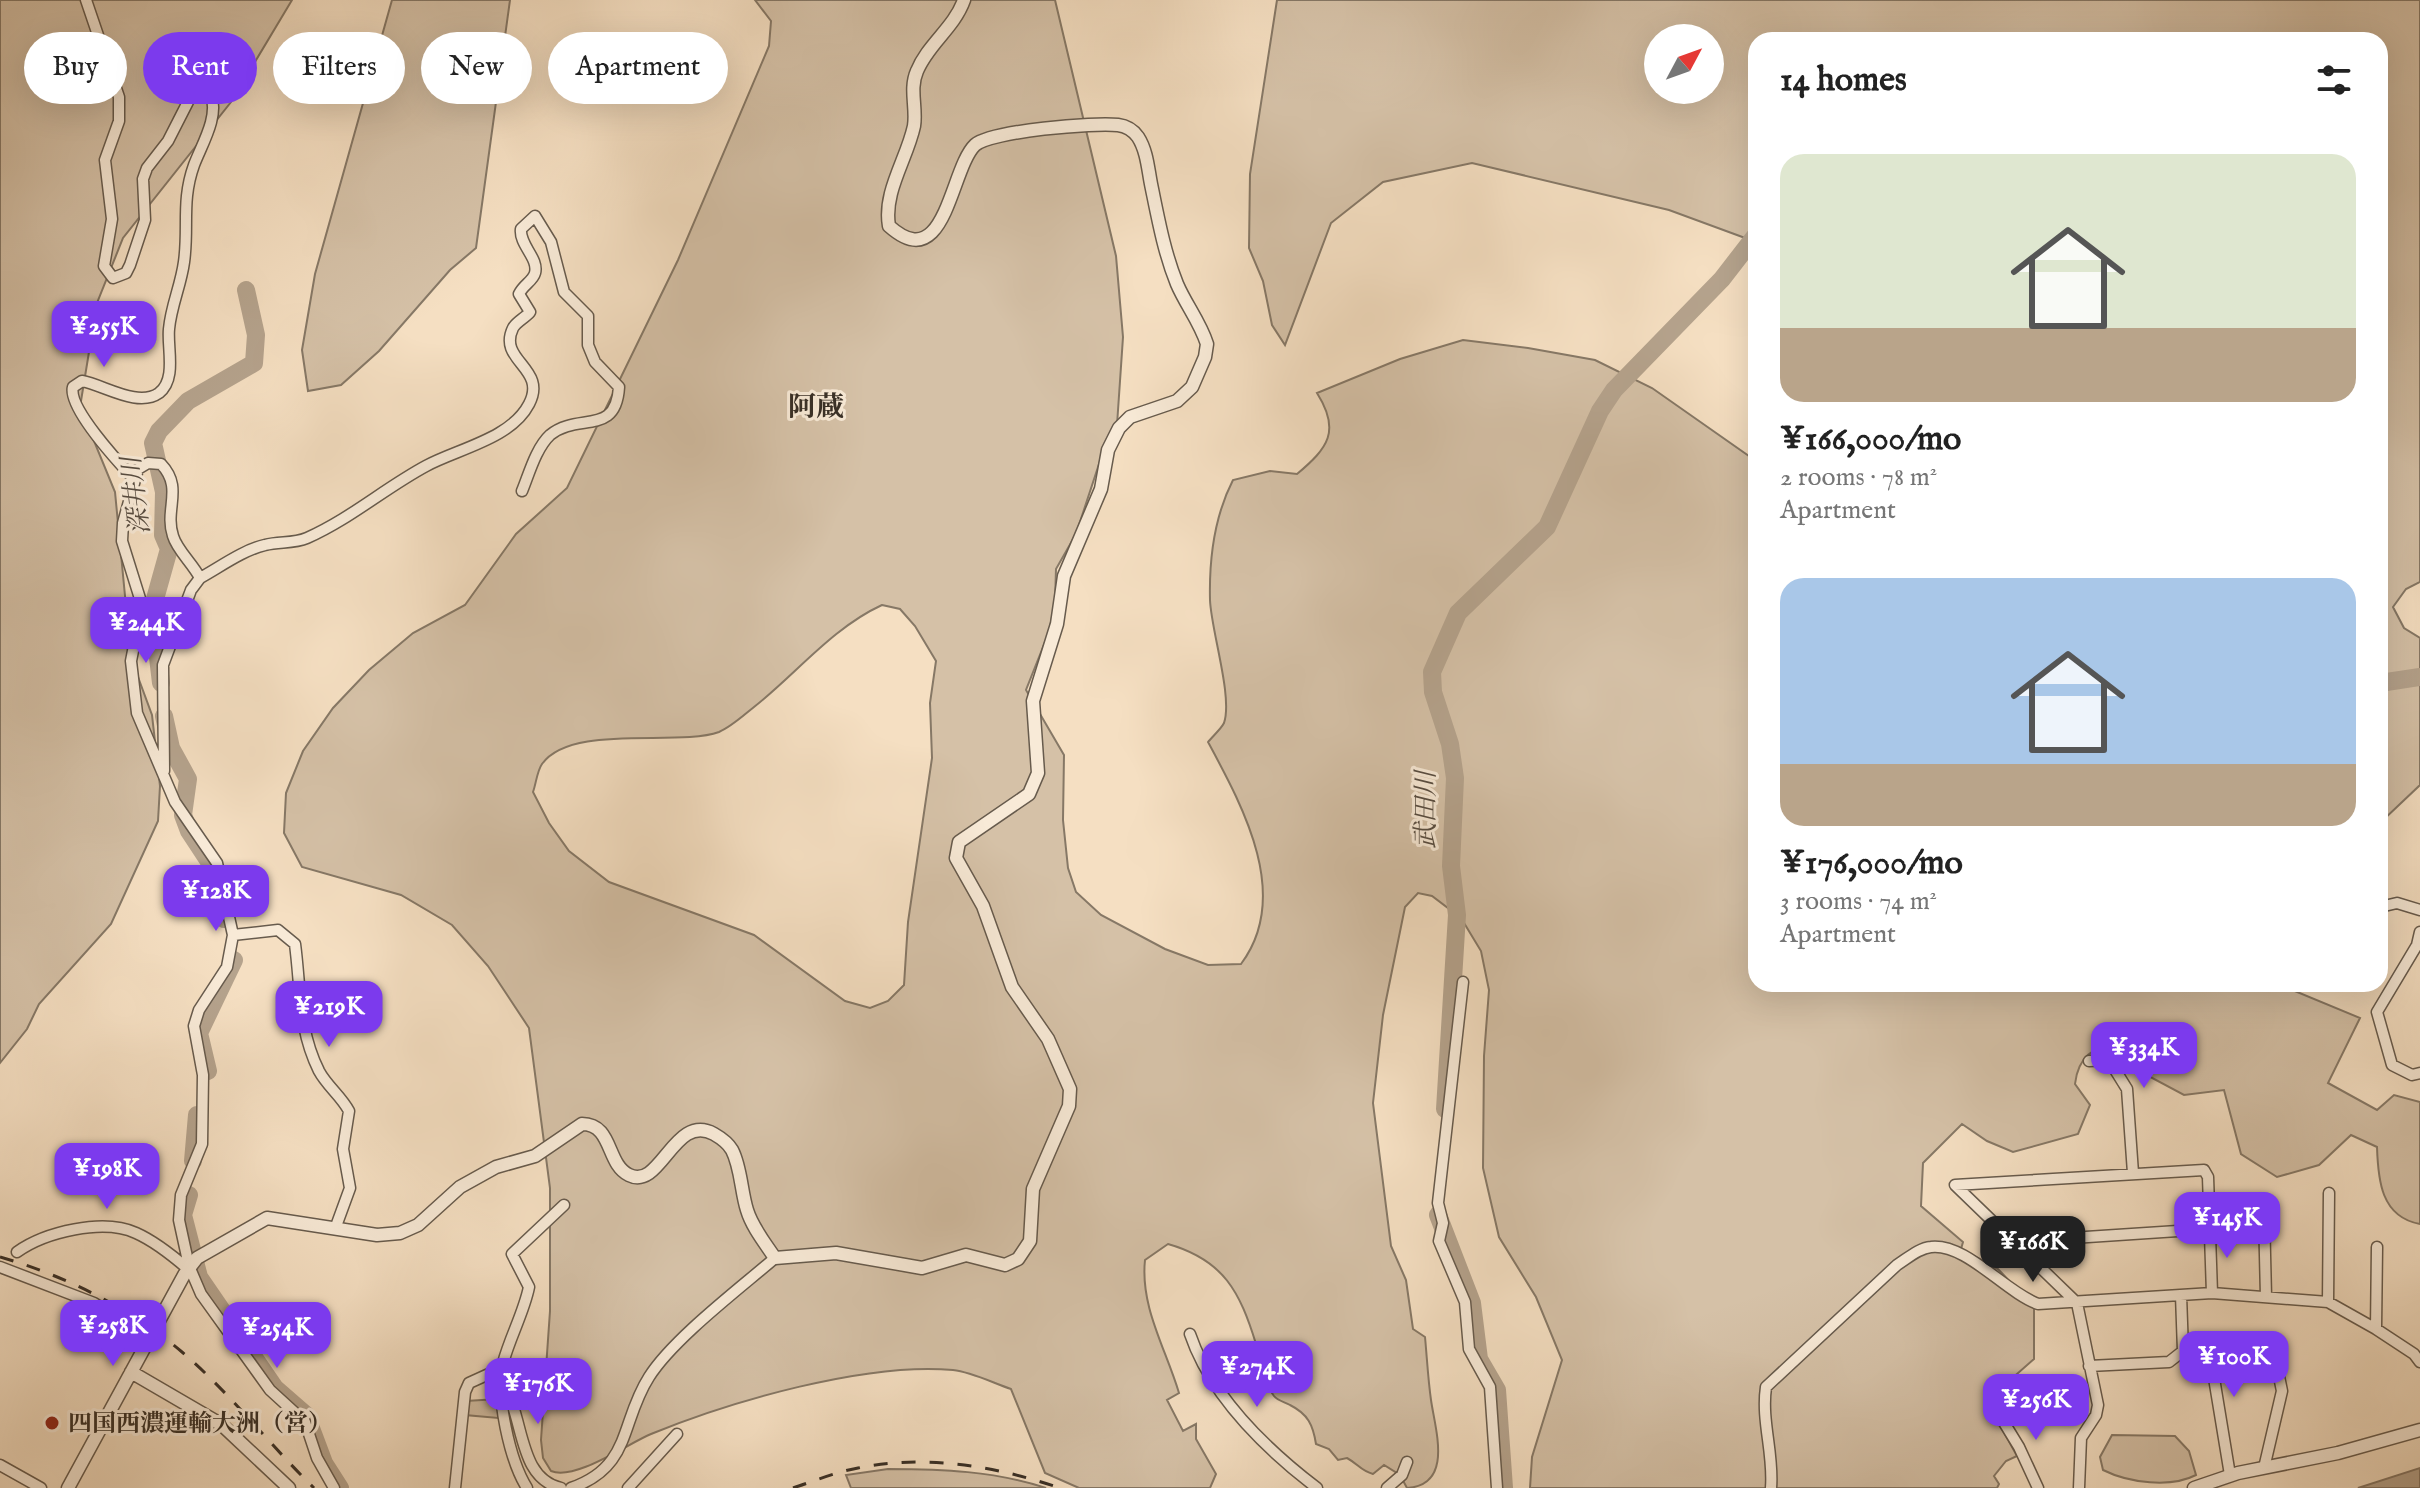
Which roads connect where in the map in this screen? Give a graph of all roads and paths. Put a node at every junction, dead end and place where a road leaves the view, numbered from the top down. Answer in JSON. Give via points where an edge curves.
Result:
{"nodes":[{"id":1,"x":86,"y":0,"type":"edge"},
{"id":2,"x":964,"y":0,"type":"edge"},
{"id":3,"x":134,"y":479,"type":"junction"},
{"id":4,"x":522,"y":491,"type":"dead end"},
{"id":5,"x":200,"y":578,"type":"junction"},
{"id":6,"x":164,"y":774,"type":"junction"},
{"id":7,"x":2388,"y":905,"type":"edge"},
{"id":8,"x":2420,"y":910,"type":"edge"},
{"id":9,"x":2420,"y":932,"type":"edge"},
{"id":10,"x":233,"y":935,"type":"junction"},
{"id":11,"x":1463,"y":982,"type":"dead end"},
{"id":12,"x":2089,"y":1061,"type":"dead end"},
{"id":13,"x":2420,"y":1073,"type":"edge"},
{"id":14,"x":2133,"y":1173,"type":"junction"},
{"id":15,"x":2329,"y":1193,"type":"dead end"},
{"id":16,"x":564,"y":1205,"type":"dead end"},
{"id":17,"x":2264,"y":1213,"type":"dead end"},
{"id":18,"x":335,"y":1229,"type":"junction"},
{"id":19,"x":2208,"y":1229,"type":"junction"},
{"id":20,"x":2011,"y":1242,"type":"junction"},
{"id":21,"x":2377,"y":1247,"type":"dead end"},
{"id":22,"x":17,"y":1252,"type":"dead end"},
{"id":23,"x":775,"y":1258,"type":"junction"},
{"id":24,"x":192,"y":1264,"type":"junction"},
{"id":25,"x":0,"y":1267,"type":"edge"},
{"id":26,"x":2212,"y":1293,"type":"junction"},
{"id":27,"x":2181,"y":1295,"type":"junction"},
{"id":28,"x":2266,"y":1297,"type":"junction"},
{"id":29,"x":2328,"y":1302,"type":"junction"},
{"id":30,"x":2077,"y":1303,"type":"junction"},
{"id":31,"x":2376,"y":1329,"type":"junction"},
{"id":32,"x":1190,"y":1334,"type":"dead end"},
{"id":33,"x":150,"y":1338,"type":"junction"},
{"id":34,"x":2273,"y":1347,"type":"dead end"},
{"id":35,"x":2420,"y":1362,"type":"edge"},
{"id":36,"x":2089,"y":1366,"type":"junction"},
{"id":37,"x":502,"y":1368,"type":"junction"},
{"id":38,"x":2190,"y":1369,"type":"dead end"},
{"id":39,"x":131,"y":1372,"type":"junction"},
{"id":40,"x":501,"y":1383,"type":"junction"},
{"id":41,"x":1997,"y":1411,"type":"dead end"},
{"id":42,"x":2420,"y":1430,"type":"edge"},
{"id":43,"x":677,"y":1434,"type":"dead end"},
{"id":44,"x":1407,"y":1462,"type":"dead end"},
{"id":45,"x":0,"y":1465,"type":"edge"},
{"id":46,"x":2264,"y":1468,"type":"junction"},
{"id":47,"x":2230,"y":1475,"type":"junction"},
{"id":48,"x":41,"y":1488,"type":"edge"},
{"id":49,"x":68,"y":1488,"type":"edge"},
{"id":50,"x":289,"y":1488,"type":"edge"},
{"id":51,"x":334,"y":1488,"type":"edge"},
{"id":52,"x":455,"y":1488,"type":"edge"},
{"id":53,"x":527,"y":1488,"type":"edge"},
{"id":54,"x":561,"y":1488,"type":"edge"},
{"id":55,"x":571,"y":1488,"type":"edge"},
{"id":56,"x":628,"y":1488,"type":"edge"},
{"id":57,"x":1317,"y":1488,"type":"edge"},
{"id":58,"x":1387,"y":1488,"type":"edge"},
{"id":59,"x":1497,"y":1488,"type":"edge"},
{"id":60,"x":1771,"y":1488,"type":"edge"},
{"id":61,"x":2038,"y":1488,"type":"edge"},
{"id":62,"x":2079,"y":1488,"type":"edge"},
{"id":63,"x":2194,"y":1488,"type":"edge"}],
"edges":[{"from":1,"to":3,"type":"street","via":[[119,97],[119,121],[105,160],[112,219],[104,266],[113,278],[126,273],[145,220],[147,168],[193,92],[201,89],[214,102],[184,199],[184,263],[169,329],[170,365],[164,388],[143,399],[82,381],[71,394],[77,409]]},
{"from":2,"to":23,"type":"street","via":[[957,19],[915,74],[915,123],[888,201],[889,226],[911,238],[936,228],[964,162],[990,137],[1114,125],[1130,129],[1145,154],[1168,260],[1203,332],[1205,357],[1192,387],[1177,401],[1130,417],[1114,439],[1101,489],[1064,576],[1057,624],[1033,701],[1038,773],[1029,794],[959,842],[956,858],[983,906],[1012,987],[1048,1039],[1070,1089],[1069,1106],[1033,1189],[1027,1248],[1005,1265],[966,1255],[922,1268],[836,1253]]},
{"from":3,"to":5,"type":"street","via":[[148,463],[161,464],[169,473],[174,484],[173,539]]},
{"from":3,"to":6,"type":"street","via":[[122,541],[142,605],[133,637],[134,693],[137,713]]},
{"from":4,"to":5,"type":"street","via":[[552,433],[613,412],[619,387],[595,362],[588,345],[588,316],[564,292],[551,242],[535,216],[521,229],[520,239],[536,267],[519,294],[530,312],[511,333],[516,360],[534,381],[529,405],[521,414],[308,538],[262,545]]},
{"from":5,"to":6,"type":"street","via":[[163,665]]},
{"from":6,"to":10,"type":"street","via":[[175,802],[217,863]]},
{"from":7,"to":8,"type":"street"},
{"from":9,"to":13,"type":"street","via":[[2377,1012],[2392,1065],[2412,1075]]},
{"from":10,"to":18,"type":"street","via":[[278,930],[295,944],[304,1029],[320,1073],[344,1102],[350,1119],[343,1149],[349,1199]]},
{"from":10,"to":24,"type":"street","via":[[227,967],[194,1026],[203,1075],[202,1144],[181,1195],[179,1220]]},
{"from":11,"to":59,"type":"street","via":[[1438,1203],[1443,1223],[1439,1241],[1465,1302],[1469,1349],[1490,1387]]},
{"from":12,"to":14,"type":"street","via":[[2109,1060],[2127,1089]]},
{"from":14,"to":19,"type":"street","via":[[2204,1170]]},
{"from":14,"to":20,"type":"street","via":[[1955,1185]]},
{"from":15,"to":29,"type":"street"},
{"from":16,"to":37,"type":"street","via":[[512,1254],[529,1287]]},
{"from":17,"to":28,"type":"street"},
{"from":18,"to":23,"type":"street","via":[[400,1233],[418,1225],[460,1187],[496,1167],[535,1156],[582,1124],[603,1133],[618,1164],[638,1177],[648,1175],[680,1139],[707,1130],[732,1151],[748,1213]]},
{"from":18,"to":24,"type":"street","via":[[267,1218]]},
{"from":19,"to":20,"type":"street"},
{"from":19,"to":26,"type":"street"},
{"from":20,"to":30,"type":"street"},
{"from":21,"to":31,"type":"street"},
{"from":22,"to":24,"type":"street","via":[[48,1234],[123,1229]]},
{"from":23,"to":55,"type":"street","via":[[672,1349],[637,1399],[618,1455],[605,1471]]},
{"from":24,"to":33,"type":"street"},
{"from":24,"to":51,"type":"street","via":[[216,1318],[270,1390],[305,1422]]},
{"from":25,"to":33,"type":"street","via":[[94,1303]]},
{"from":26,"to":27,"type":"street"},
{"from":26,"to":28,"type":"street"},
{"from":27,"to":30,"type":"street"},
{"from":27,"to":36,"type":"street","via":[[2183,1351],[2176,1357],[2169,1362]]},
{"from":28,"to":29,"type":"street"},
{"from":29,"to":31,"type":"street"},
{"from":30,"to":36,"type":"street"},
{"from":30,"to":60,"type":"street","via":[[2038,1304],[1959,1254],[1941,1247],[1921,1249],[1897,1265],[1766,1387]]},
{"from":31,"to":35,"type":"street"},
{"from":32,"to":57,"type":"street","via":[[1197,1354],[1235,1411]]},
{"from":33,"to":39,"type":"street"},
{"from":34,"to":46,"type":"street","via":[[2282,1391]]},
{"from":36,"to":62,"type":"street","via":[[2098,1405],[2081,1438]]},
{"from":37,"to":40,"type":"street"},
{"from":37,"to":52,"type":"street","via":[[469,1383],[465,1392]]},
{"from":38,"to":47,"type":"street","via":[[2213,1372]]},
{"from":39,"to":49,"type":"street"},
{"from":39,"to":50,"type":"street","via":[[222,1425]]},
{"from":40,"to":53,"type":"street","via":[[509,1445]]},
{"from":40,"to":54,"type":"street","via":[[510,1396],[533,1471],[547,1485]]},
{"from":41,"to":61,"type":"street"},
{"from":42,"to":46,"type":"street"},
{"from":43,"to":56,"type":"street"},
{"from":44,"to":58,"type":"street"},
{"from":45,"to":48,"type":"street"},
{"from":46,"to":47,"type":"street"},
{"from":47,"to":63,"type":"street"}]}
